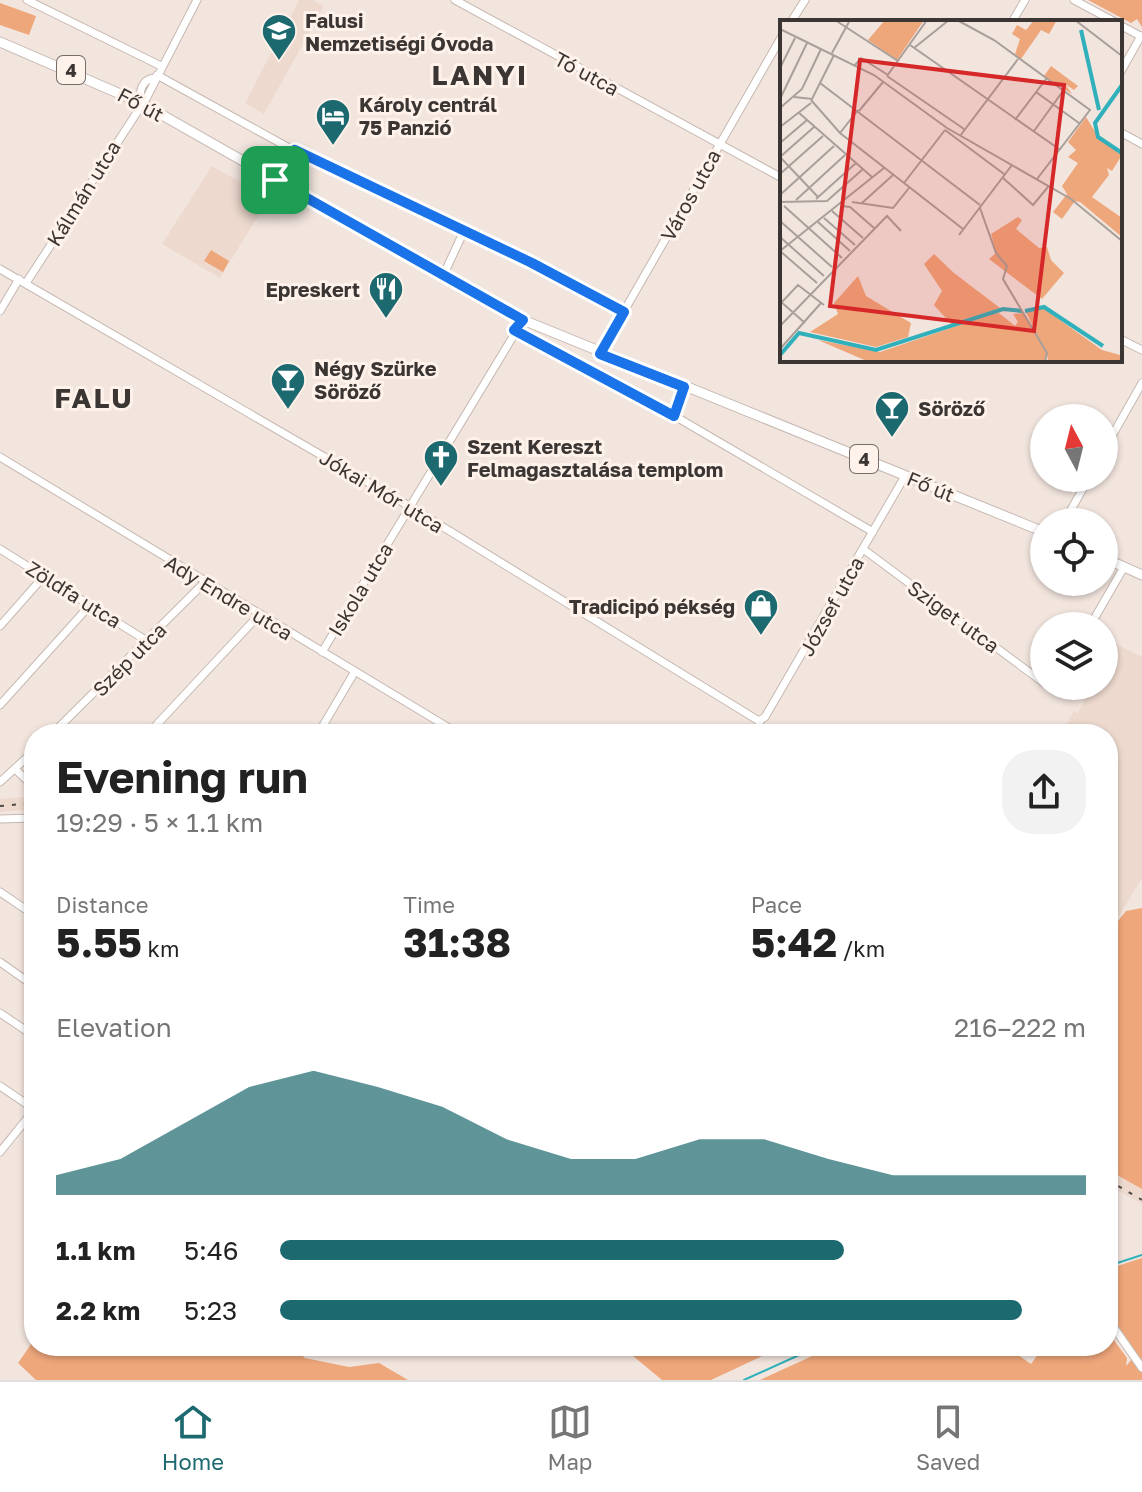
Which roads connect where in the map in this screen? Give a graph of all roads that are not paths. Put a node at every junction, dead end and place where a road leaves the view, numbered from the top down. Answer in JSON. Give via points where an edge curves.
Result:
{"nodes":[{"id":1,"x":27,"y":0,"type":"edge"},
{"id":2,"x":197,"y":0,"type":"edge"},
{"id":3,"x":455,"y":0,"type":"edge"},
{"id":4,"x":805,"y":0,"type":"edge"},
{"id":5,"x":1025,"y":0,"type":"edge"},
{"id":6,"x":1074,"y":0,"type":"edge"},
{"id":7,"x":792,"y":20,"type":"edge"},
{"id":8,"x":1013,"y":20,"type":"edge"},
{"id":9,"x":1111,"y":20,"type":"edge"},
{"id":10,"x":1122,"y":26,"type":"edge"},
{"id":11,"x":1141,"y":36,"type":"edge"},
{"id":12,"x":780,"y":39,"type":"edge"},
{"id":13,"x":0,"y":42,"type":"edge"},
{"id":14,"x":161,"y":66,"type":"junction"},
{"id":15,"x":1122,"y":69,"type":"edge"},
{"id":16,"x":156,"y":76,"type":"junction"},
{"id":17,"x":141,"y":103,"type":"junction"},
{"id":18,"x":1122,"y":133,"type":"edge"},
{"id":19,"x":1142,"y":144,"type":"edge"},
{"id":20,"x":719,"y":145,"type":"junction"},
{"id":21,"x":295,"y":150,"type":"junction"},
{"id":22,"x":780,"y":177,"type":"edge"},
{"id":23,"x":275,"y":180,"type":"junction"},
{"id":24,"x":463,"y":233,"type":"junction"},
{"id":25,"x":0,"y":269,"type":"edge"},
{"id":26,"x":443,"y":276,"type":"junction"},
{"id":27,"x":23,"y":281,"type":"junction"},
{"id":28,"x":0,"y":311,"type":"edge"},
{"id":29,"x":624,"y":312,"type":"junction"},
{"id":30,"x":523,"y":320,"type":"junction"},
{"id":31,"x":514,"y":330,"type":"junction"},
{"id":32,"x":1122,"y":340,"type":"edge"},
{"id":33,"x":1142,"y":350,"type":"edge"},
{"id":34,"x":596,"y":352,"type":"junction"},
{"id":35,"x":585,"y":365,"type":"junction"},
{"id":36,"x":1142,"y":383,"type":"edge"},
{"id":37,"x":684,"y":387,"type":"junction"},
{"id":38,"x":674,"y":416,"type":"junction"},
{"id":39,"x":1118,"y":425,"type":"edge"},
{"id":40,"x":0,"y":457,"type":"edge"},
{"id":41,"x":905,"y":476,"type":"junction"},
{"id":42,"x":409,"y":506,"type":"junction"},
{"id":43,"x":1030,"y":526,"type":"edge"},
{"id":44,"x":873,"y":532,"type":"junction"},
{"id":45,"x":0,"y":549,"type":"edge"},
{"id":46,"x":863,"y":549,"type":"junction"},
{"id":47,"x":1118,"y":564,"type":"edge"},
{"id":48,"x":1124,"y":567,"type":"junction"},
{"id":49,"x":45,"y":575,"type":"junction"},
{"id":50,"x":1142,"y":575,"type":"edge"},
{"id":51,"x":204,"y":583,"type":"junction"},
{"id":52,"x":91,"y":604,"type":"junction"},
{"id":53,"x":1098,"y":612,"type":"edge"},
{"id":54,"x":259,"y":615,"type":"junction"},
{"id":55,"x":0,"y":626,"type":"edge"},
{"id":56,"x":147,"y":641,"type":"junction"},
{"id":57,"x":322,"y":652,"type":"junction"},
{"id":58,"x":354,"y":673,"type":"junction"},
{"id":59,"x":1030,"y":673,"type":"edge"},
{"id":60,"x":0,"y":705,"type":"edge"},
{"id":61,"x":759,"y":721,"type":"junction"},
{"id":62,"x":62,"y":724,"type":"edge"},
{"id":63,"x":157,"y":724,"type":"edge"},
{"id":64,"x":324,"y":724,"type":"edge"},
{"id":65,"x":442,"y":724,"type":"edge"},
{"id":66,"x":759,"y":724,"type":"edge"},
{"id":67,"x":24,"y":760,"type":"edge"},
{"id":68,"x":15,"y":769,"type":"junction"},
{"id":69,"x":24,"y":778,"type":"edge"},
{"id":70,"x":0,"y":782,"type":"edge"},
{"id":71,"x":24,"y":818,"type":"edge"},
{"id":72,"x":0,"y":819,"type":"edge"},
{"id":73,"x":0,"y":892,"type":"edge"},
{"id":74,"x":24,"y":908,"type":"edge"},
{"id":75,"x":0,"y":962,"type":"edge"},
{"id":76,"x":24,"y":979,"type":"edge"},
{"id":77,"x":0,"y":1013,"type":"edge"},
{"id":78,"x":24,"y":1029,"type":"edge"},
{"id":79,"x":0,"y":1086,"type":"edge"},
{"id":80,"x":24,"y":1103,"type":"edge"},
{"id":81,"x":24,"y":1122,"type":"edge"},
{"id":82,"x":0,"y":1152,"type":"edge"},
{"id":83,"x":1118,"y":1333,"type":"edge"},
{"id":84,"x":1142,"y":1368,"type":"edge"}],
"edges":[{"from":1,"to":14,"type":"street"},
{"from":2,"to":14,"type":"street"},
{"from":3,"to":20,"type":"street","name":"Tó utca"},
{"from":4,"to":7,"type":"street"},
{"from":5,"to":8,"type":"street"},
{"from":6,"to":9,"type":"street"},
{"from":10,"to":11,"type":"street"},
{"from":11,"to":15,"type":"street"},
{"from":12,"to":20,"type":"street","name":"Város utca"},
{"from":13,"to":17,"type":"main road","name":"Fő út","number":"4"},
{"from":14,"to":16,"type":"street"},
{"from":16,"to":17,"type":"street","name":"Kálmán utca","via":[[139,91]]},
{"from":16,"to":21,"type":"street","name":"Fő út"},
{"from":17,"to":23,"type":"main road","name":"Fő út","number":"4"},
{"from":17,"to":27,"type":"street","name":"Kálmán utca"},
{"from":18,"to":19,"type":"street"},
{"from":20,"to":22,"type":"street","name":"Tó utca"},
{"from":20,"to":29,"type":"street","name":"Város utca"},
{"from":21,"to":23,"type":"street"},
{"from":21,"to":24,"type":"street","name":"Fő út"},
{"from":23,"to":26,"type":"main road","name":"Fő út","number":"4"},
{"from":24,"to":26,"type":"street"},
{"from":24,"to":29,"type":"street","name":"Fő út"},
{"from":25,"to":27,"type":"street","name":"Jókai Mór utca"},
{"from":26,"to":30,"type":"main road","name":"Fő út","number":"4"},
{"from":27,"to":28,"type":"street","name":"Kálmán utca"},
{"from":27,"to":42,"type":"street","name":"Jókai Mór utca"},
{"from":29,"to":34,"type":"street","name":"Város utca"},
{"from":30,"to":31,"type":"street","name":"Iskola utca"},
{"from":30,"to":34,"type":"main road","name":"Fő út","number":"4"},
{"from":31,"to":35,"type":"street"},
{"from":31,"to":42,"type":"street","name":"Iskola utca"},
{"from":32,"to":33,"type":"street"},
{"from":34,"to":35,"type":"street"},
{"from":34,"to":37,"type":"main road","name":"Fő út","number":"4"},
{"from":35,"to":38,"type":"street"},
{"from":36,"to":39,"type":"street"},
{"from":37,"to":38,"type":"street"},
{"from":37,"to":41,"type":"main road","name":"Fő út","number":"4"},
{"from":38,"to":44,"type":"street"},
{"from":40,"to":51,"type":"street","name":"Ady Endre utca"},
{"from":41,"to":43,"type":"main road","name":"Fő út","number":"4"},
{"from":41,"to":44,"type":"street","name":"József utca"},
{"from":42,"to":57,"type":"street","name":"Iskola utca"},
{"from":42,"to":61,"type":"street","name":"Jókai Mór utca"},
{"from":44,"to":46,"type":"street","name":"József utca"},
{"from":45,"to":49,"type":"street","name":"Zöldfa utca"},
{"from":46,"to":59,"type":"street","name":"Sziget utca"},
{"from":46,"to":61,"type":"street","name":"József utca","via":[[802,658]]},
{"from":47,"to":48,"type":"main road"},
{"from":48,"to":50,"type":"main road"},
{"from":48,"to":53,"type":"street"},
{"from":49,"to":52,"type":"street","name":"Zöldfa utca"},
{"from":49,"to":55,"type":"street"},
{"from":51,"to":54,"type":"street","name":"Ady Endre utca"},
{"from":51,"to":56,"type":"street","name":"Szép utca"},
{"from":52,"to":56,"type":"street","name":"Zöldfa utca"},
{"from":52,"to":60,"type":"street"},
{"from":54,"to":57,"type":"street","name":"Ady Endre utca"},
{"from":54,"to":63,"type":"street"},
{"from":56,"to":62,"type":"street","name":"Szép utca"},
{"from":57,"to":58,"type":"street","name":"Ady Endre utca"},
{"from":58,"to":64,"type":"street"},
{"from":58,"to":65,"type":"street","name":"Ady Endre utca"},
{"from":61,"to":66,"type":"street"},
{"from":67,"to":68,"type":"street"},
{"from":68,"to":69,"type":"street"},
{"from":68,"to":70,"type":"street"},
{"from":71,"to":72,"type":"street"},
{"from":73,"to":74,"type":"street"},
{"from":75,"to":76,"type":"street"},
{"from":77,"to":78,"type":"street"},
{"from":79,"to":80,"type":"street"},
{"from":81,"to":82,"type":"street"},
{"from":83,"to":84,"type":"street"}]}
